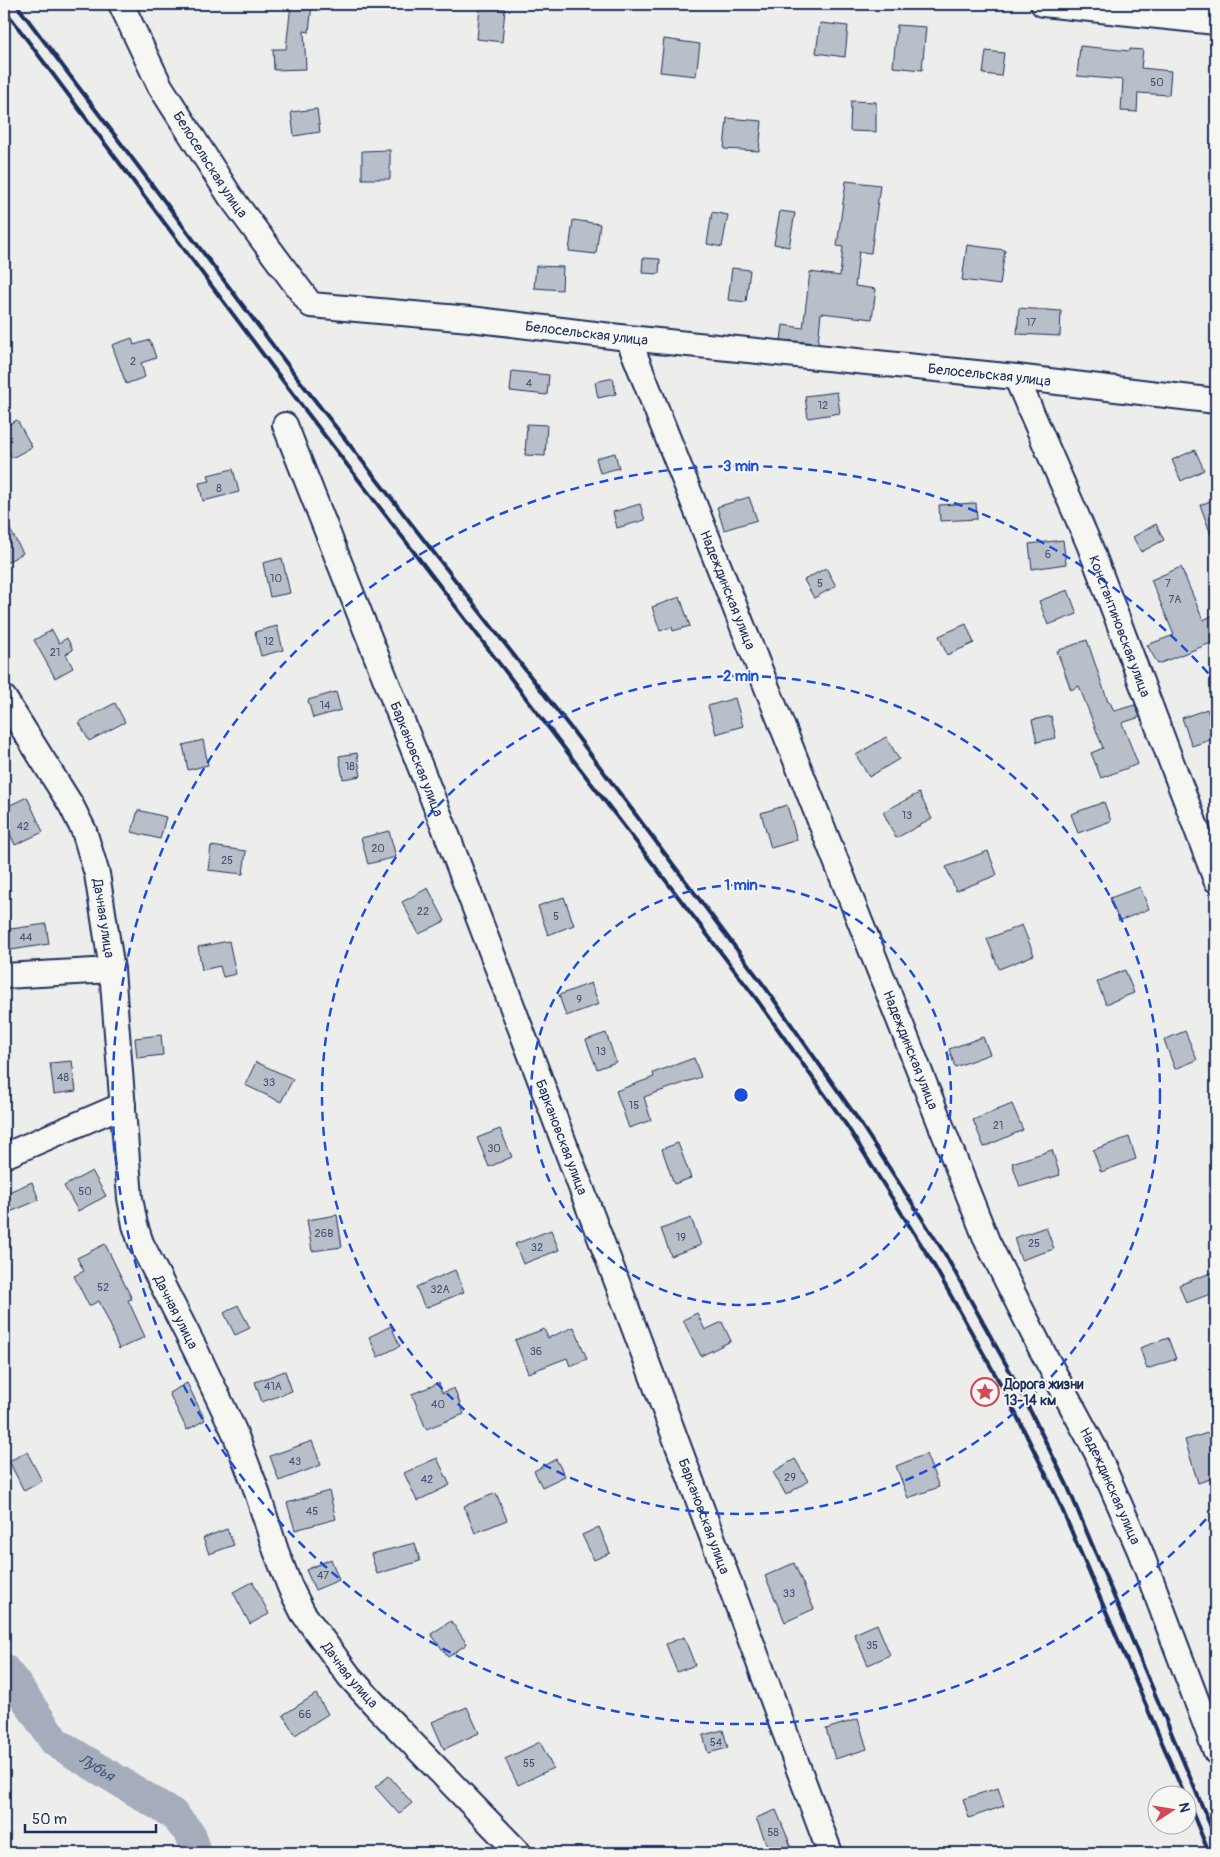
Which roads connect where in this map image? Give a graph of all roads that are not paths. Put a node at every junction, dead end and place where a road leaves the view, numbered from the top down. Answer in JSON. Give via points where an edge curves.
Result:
{"nodes":[{"id":1,"x":121,"y":4,"type":"edge"},
{"id":2,"x":1043,"y":4,"type":"edge"},
{"id":3,"x":1216,"y":22,"type":"edge"},
{"id":4,"x":628,"y":338,"type":"junction"},
{"id":5,"x":1016,"y":377,"type":"junction"},
{"id":6,"x":1216,"y":401,"type":"edge"},
{"id":7,"x":285,"y":425,"type":"dead end"},
{"id":8,"x":4,"y":698,"type":"edge"},
{"id":9,"x":1216,"y":880,"type":"edge"},
{"id":10,"x":112,"y":970,"type":"junction"},
{"id":11,"x":4,"y":976,"type":"edge"},
{"id":12,"x":123,"y":1105,"type":"junction"},
{"id":13,"x":4,"y":1156,"type":"edge"},
{"id":14,"x":1216,"y":1752,"type":"edge"},
{"id":15,"x":519,"y":1853,"type":"edge"},
{"id":16,"x":830,"y":1853,"type":"edge"}],
"edges":[{"from":1,"to":4,"type":"street","name":"Белосельская улица","via":[[160,86],[230,196],[311,305],[470,319]]},
{"from":2,"to":3,"type":"street"},
{"from":4,"to":5,"type":"street","name":"Белосельская улица"},
{"from":4,"to":14,"type":"street","name":"Надеждинская улица","via":[[987,1241],[1041,1350],[1096,1450],[1140,1551]]},
{"from":5,"to":6,"type":"street","name":"Белосельская улица"},
{"from":5,"to":9,"type":"street","name":"Константиновская улица","via":[[1089,544]]},
{"from":7,"to":16,"type":"street","name":"Баркановская улица","via":[[589,1207]]},
{"from":8,"to":10,"type":"street","name":"Дачная улица","via":[[84,831],[97,874]]},
{"from":10,"to":11,"type":"street"},
{"from":10,"to":12,"type":"street","name":"Дачная улица"},
{"from":12,"to":13,"type":"street"},
{"from":12,"to":15,"type":"street","name":"Дачная улица","via":[[130,1198],[141,1243],[234,1431],[276,1551],[303,1613],[349,1676]]}]}
